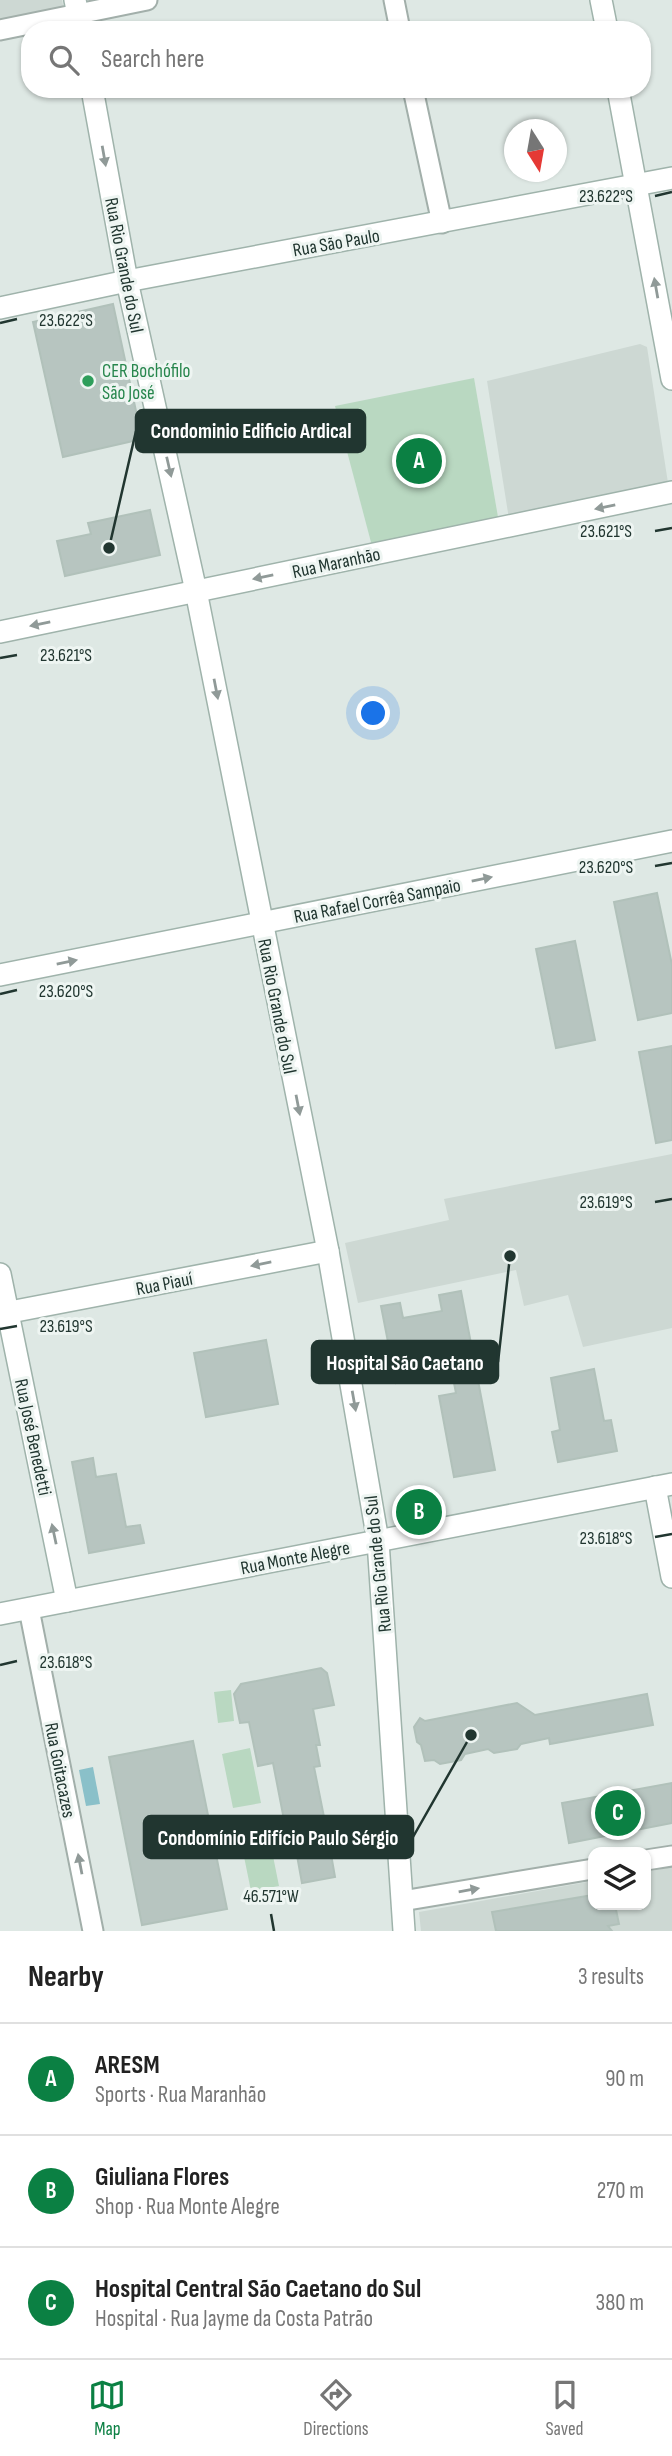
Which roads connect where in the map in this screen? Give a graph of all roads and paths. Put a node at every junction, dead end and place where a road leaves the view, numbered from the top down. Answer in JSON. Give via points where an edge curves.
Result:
{"nodes":[{"id":1,"x":147,"y":0,"type":"edge"},
{"id":2,"x":394,"y":0,"type":"edge"},
{"id":3,"x":601,"y":0,"type":"edge"},
{"id":4,"x":78,"y":15,"type":"edge"},
{"id":5,"x":47,"y":21,"type":"edge"},
{"id":6,"x":398,"y":21,"type":"edge"},
{"id":7,"x":605,"y":21,"type":"edge"},
{"id":8,"x":21,"y":26,"type":"edge"},
{"id":9,"x":0,"y":30,"type":"edge"},
{"id":10,"x":94,"y":98,"type":"edge"},
{"id":11,"x":415,"y":98,"type":"edge"},
{"id":12,"x":620,"y":98,"type":"edge"},
{"id":13,"x":672,"y":178,"type":"edge"},
{"id":14,"x":636,"y":185,"type":"junction"},
{"id":15,"x":442,"y":223,"type":"junction"},
{"id":16,"x":127,"y":281,"type":"junction"},
{"id":17,"x":0,"y":308,"type":"edge"},
{"id":18,"x":672,"y":379,"type":"edge"},
{"id":19,"x":672,"y":492,"type":"edge"},
{"id":20,"x":197,"y":591,"type":"junction"},
{"id":21,"x":0,"y":632,"type":"edge"},
{"id":22,"x":672,"y":841,"type":"edge"},
{"id":23,"x":261,"y":923,"type":"junction"},
{"id":24,"x":0,"y":975,"type":"edge"},
{"id":25,"x":328,"y":1251,"type":"junction"},
{"id":26,"x":0,"y":1274,"type":"edge"},
{"id":27,"x":4,"y":1313,"type":"edge"},
{"id":28,"x":664,"y":1485,"type":"edge"},
{"id":29,"x":378,"y":1541,"type":"junction"},
{"id":30,"x":672,"y":1577,"type":"edge"},
{"id":31,"x":67,"y":1601,"type":"junction"},
{"id":32,"x":29,"y":1609,"type":"junction"},
{"id":33,"x":0,"y":1614,"type":"edge"},
{"id":34,"x":672,"y":1856,"type":"edge"},
{"id":35,"x":651,"y":1859,"type":"edge"},
{"id":36,"x":588,"y":1870,"type":"edge"},
{"id":37,"x":402,"y":1901,"type":"junction"},
{"id":38,"x":93,"y":1931,"type":"edge"},
{"id":39,"x":404,"y":1931,"type":"edge"}],
"edges":[{"from":1,"to":4,"type":"street"},
{"from":2,"to":6,"type":"street"},
{"from":3,"to":7,"type":"street"},
{"from":4,"to":5,"type":"street"},
{"from":8,"to":9,"type":"street"},
{"from":10,"to":16,"type":"street","name":"Rua Rio Grande do Sul","one_way":true},
{"from":11,"to":15,"type":"street"},
{"from":12,"to":14,"type":"street"},
{"from":13,"to":14,"type":"street","name":"Rua São Paulo"},
{"from":14,"to":15,"type":"street","name":"Rua São Paulo"},
{"from":18,"to":14,"type":"street","one_way":true},
{"from":15,"to":16,"type":"street","name":"Rua São Paulo"},
{"from":16,"to":17,"type":"street","name":"Rua São Paulo"},
{"from":16,"to":20,"type":"street","name":"Rua Rio Grande do Sul","one_way":true},
{"from":19,"to":20,"type":"street","name":"Rua Maranhão","one_way":true},
{"from":20,"to":21,"type":"street","name":"Rua Maranhão","one_way":true},
{"from":20,"to":23,"type":"street","name":"Rua Rio Grande do Sul","one_way":true},
{"from":23,"to":22,"type":"street","name":"Rua Rafael Corrêa Sampaio","one_way":true},
{"from":24,"to":23,"type":"street","name":"Rua Rafael Corrêa Sampaio","one_way":true},
{"from":23,"to":25,"type":"street","name":"Rua Rio Grande do Sul","one_way":true},
{"from":25,"to":27,"type":"street","name":"Rua Piauí","one_way":true},
{"from":25,"to":29,"type":"street","name":"Rua Rio Grande do Sul","one_way":true},
{"from":26,"to":27,"type":"street","name":"Rua José Benedetti"},
{"from":31,"to":27,"type":"street","name":"Rua José Benedetti","one_way":true},
{"from":28,"to":29,"type":"street","name":"Rua Monte Alegre"},
{"from":28,"to":30,"type":"street"},
{"from":29,"to":31,"type":"street","name":"Rua Monte Alegre"},
{"from":29,"to":37,"type":"street","name":"Rua Rio Grande do Sul"},
{"from":31,"to":32,"type":"street","name":"Rua Monte Alegre"},
{"from":32,"to":33,"type":"street","name":"Rua Monte Alegre"},
{"from":38,"to":32,"type":"street","name":"Rua Goitacazes","one_way":true},
{"from":34,"to":35,"type":"street"},
{"from":37,"to":36,"type":"street","one_way":true},
{"from":37,"to":39,"type":"street","name":"Rua Rio Grande do Sul"}]}
